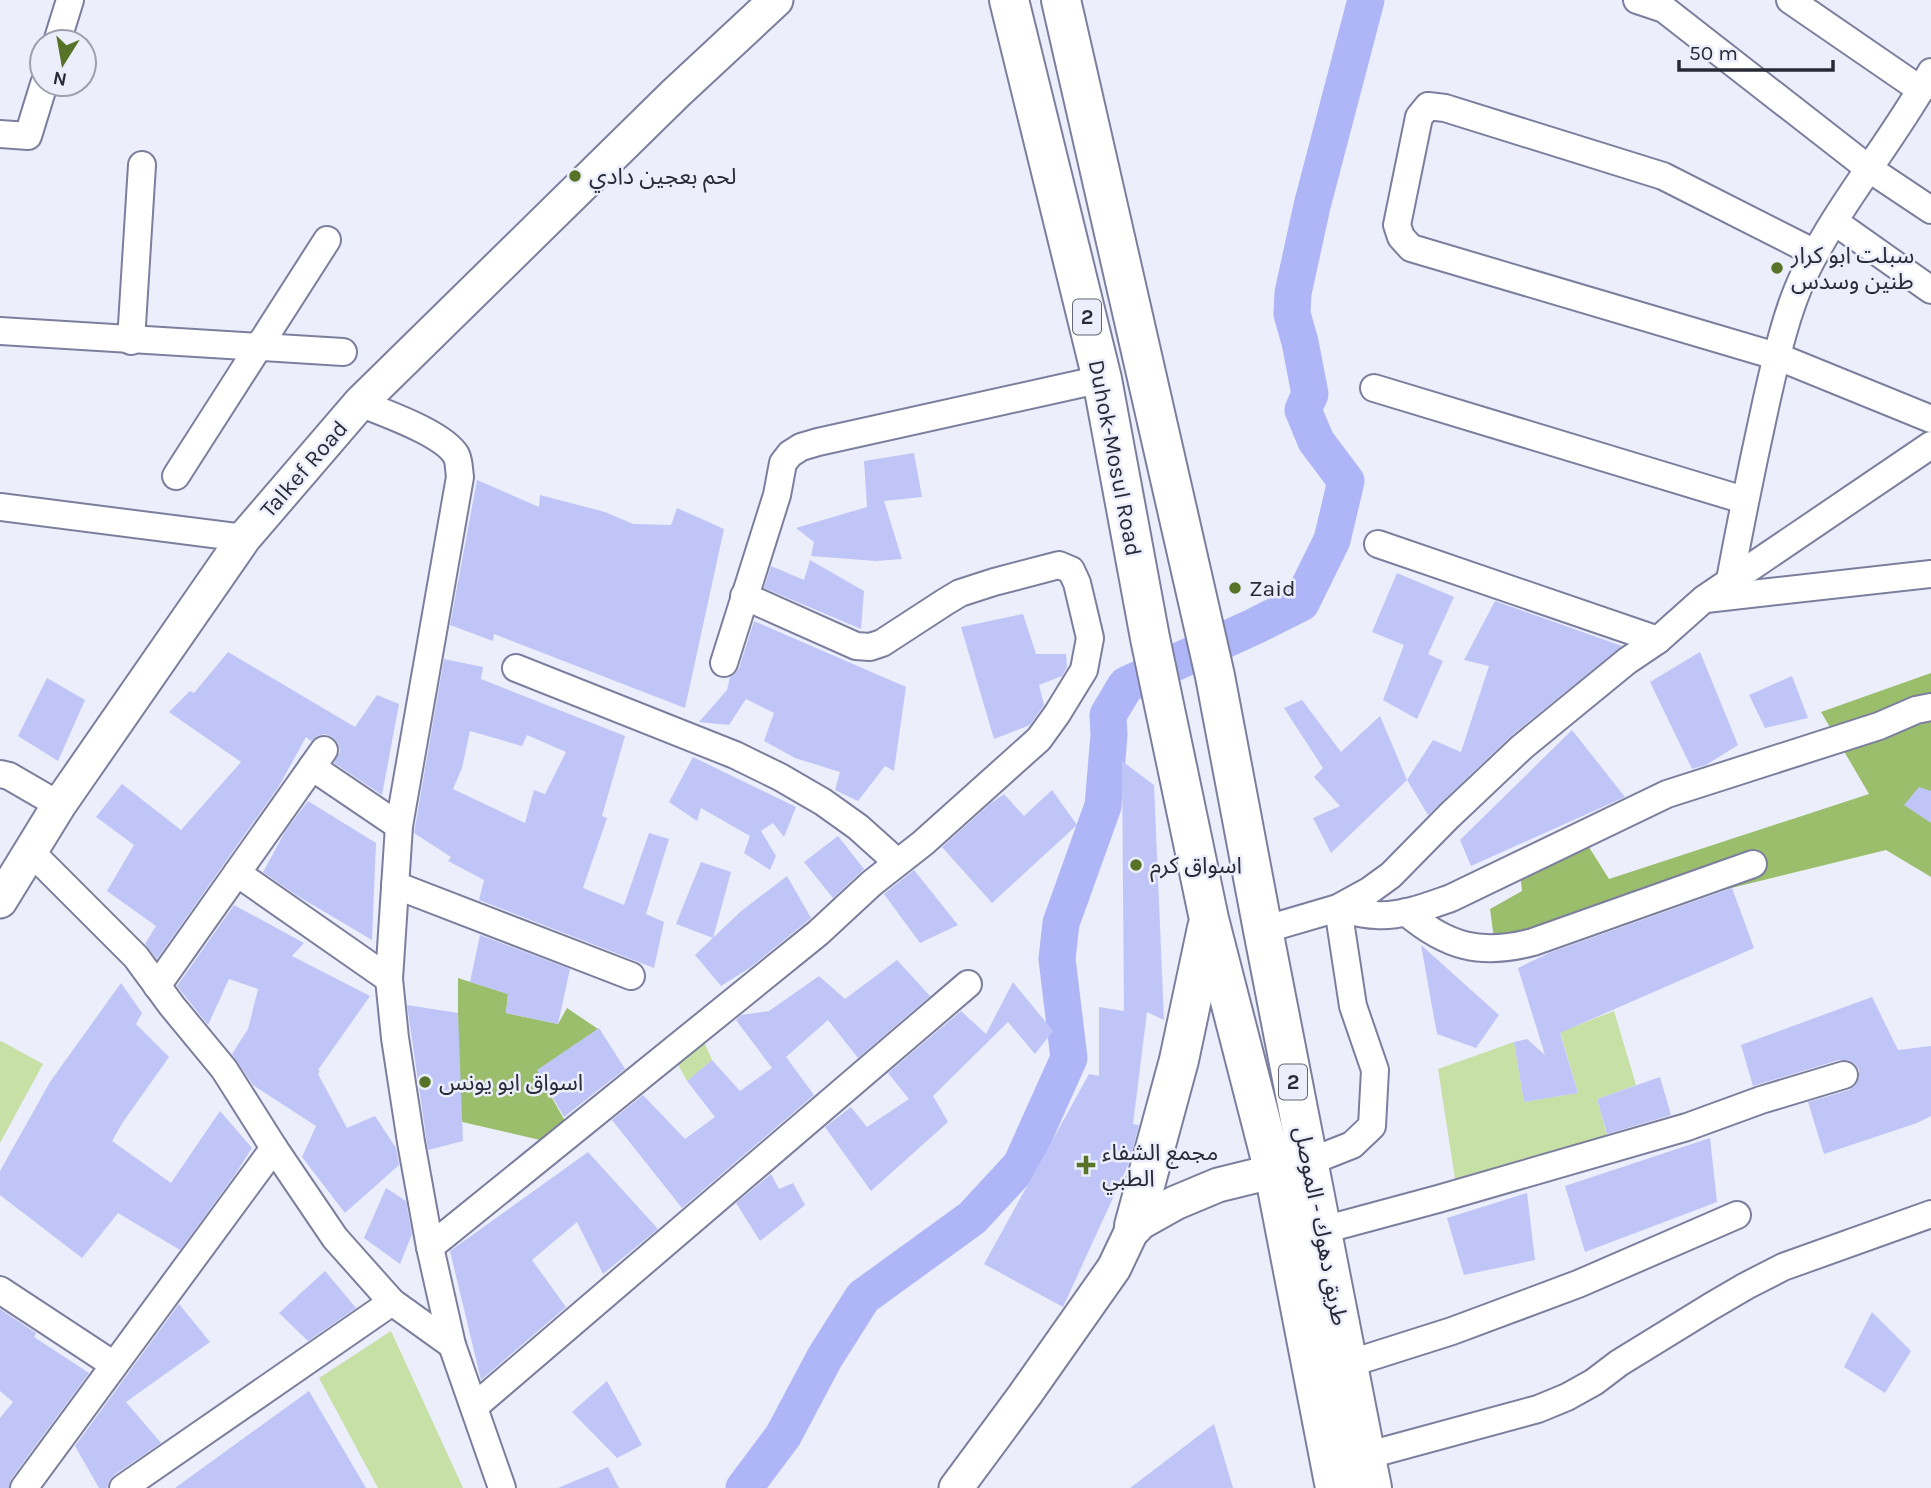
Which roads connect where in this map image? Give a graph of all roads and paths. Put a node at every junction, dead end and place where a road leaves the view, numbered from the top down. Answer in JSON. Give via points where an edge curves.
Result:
{"nodes":[{"id":1,"x":70,"y":0,"type":"edge"},
{"id":2,"x":759,"y":0,"type":"edge"},
{"id":3,"x":776,"y":0,"type":"edge"},
{"id":4,"x":1009,"y":0,"type":"edge"},
{"id":5,"x":1061,"y":0,"type":"edge"},
{"id":6,"x":1637,"y":0,"type":"edge"},
{"id":7,"x":1790,"y":0,"type":"edge"},
{"id":8,"x":61,"y":28,"type":"edge"},
{"id":9,"x":1926,"y":81,"type":"edge"},
{"id":10,"x":676,"y":93,"type":"junction"},
{"id":11,"x":40,"y":98,"type":"edge"},
{"id":12,"x":0,"y":134,"type":"edge"},
{"id":13,"x":142,"y":164,"type":"dead end"},
{"id":14,"x":1868,"y":168,"type":"junction"},
{"id":15,"x":1931,"y":209,"type":"edge"},
{"id":16,"x":1835,"y":222,"type":"junction"},
{"id":17,"x":327,"y":240,"type":"dead end"},
{"id":18,"x":1815,"y":253,"type":"junction"},
{"id":19,"x":1931,"y":290,"type":"edge"},
{"id":20,"x":0,"y":331,"type":"edge"},
{"id":21,"x":131,"y":341,"type":"junction"},
{"id":22,"x":259,"y":347,"type":"junction"},
{"id":23,"x":343,"y":352,"type":"dead end"},
{"id":24,"x":1776,"y":356,"type":"junction"},
{"id":25,"x":1102,"y":379,"type":"junction"},
{"id":26,"x":1374,"y":388,"type":"dead end"},
{"id":27,"x":360,"y":403,"type":"junction"},
{"id":28,"x":1931,"y":419,"type":"edge"},
{"id":29,"x":1931,"y":445,"type":"edge"},
{"id":30,"x":176,"y":476,"type":"dead end"},
{"id":31,"x":1744,"y":500,"type":"junction"},
{"id":32,"x":0,"y":507,"type":"edge"},
{"id":33,"x":244,"y":538,"type":"junction"},
{"id":34,"x":1378,"y":544,"type":"dead end"},
{"id":35,"x":1931,"y":574,"type":"edge"},
{"id":36,"x":1730,"y":580,"type":"junction"},
{"id":37,"x":744,"y":596,"type":"junction"},
{"id":38,"x":1704,"y":599,"type":"junction"},
{"id":39,"x":1658,"y":640,"type":"junction"},
{"id":40,"x":724,"y":663,"type":"dead end"},
{"id":41,"x":516,"y":668,"type":"dead end"},
{"id":42,"x":1215,"y":676,"type":"joint"},
{"id":43,"x":1931,"y":707,"type":"edge"},
{"id":44,"x":0,"y":775,"type":"edge"},
{"id":45,"x":59,"y":805,"type":"junction"},
{"id":46,"x":399,"y":826,"type":"junction"},
{"id":47,"x":31,"y":852,"type":"junction"},
{"id":48,"x":897,"y":862,"type":"junction"},
{"id":49,"x":1753,"y":864,"type":"dead end"},
{"id":50,"x":237,"y":873,"type":"junction"},
{"id":51,"x":395,"y":885,"type":"junction"},
{"id":52,"x":0,"y":901,"type":"edge"},
{"id":53,"x":1338,"y":908,"type":"junction"},
{"id":54,"x":1406,"y":912,"type":"junction"},
{"id":55,"x":1209,"y":919,"type":"junction"},
{"id":56,"x":1263,"y":930,"type":"junction"},
{"id":57,"x":631,"y":976,"type":"dead end"},
{"id":58,"x":389,"y":979,"type":"junction"},
{"id":59,"x":968,"y":984,"type":"dead end"},
{"id":60,"x":157,"y":986,"type":"junction"},
{"id":61,"x":1843,"y":1074,"type":"dead end"},
{"id":62,"x":274,"y":1148,"type":"junction"},
{"id":63,"x":1291,"y":1167,"type":"junction"},
{"id":64,"x":1931,"y":1214,"type":"edge"},
{"id":65,"x":1737,"y":1215,"type":"dead end"},
{"id":66,"x":1135,"y":1226,"type":"junction"},
{"id":67,"x":1322,"y":1230,"type":"junction"},
{"id":68,"x":430,"y":1247,"type":"junction"},
{"id":69,"x":0,"y":1290,"type":"edge"},
{"id":70,"x":392,"y":1302,"type":"junction"},
{"id":71,"x":452,"y":1345,"type":"junction"},
{"id":72,"x":1348,"y":1364,"type":"junction"},
{"id":73,"x":114,"y":1365,"type":"junction"},
{"id":74,"x":474,"y":1407,"type":"junction"},
{"id":75,"x":1369,"y":1472,"type":"edge"},
{"id":76,"x":24,"y":1488,"type":"edge"},
{"id":77,"x":123,"y":1488,"type":"edge"},
{"id":78,"x":502,"y":1488,"type":"edge"},
{"id":79,"x":956,"y":1488,"type":"edge"},
{"id":80,"x":1335,"y":1488,"type":"edge"}],
"edges":[{"from":1,"to":8,"type":"street"},
{"from":2,"to":10,"type":"main road"},
{"from":3,"to":10,"type":"main road"},
{"from":4,"to":25,"type":"highway","name":"Duhok-Mosul Road","number":"2"},
{"from":5,"to":42,"type":"highway","name":"Duhok-Mosul Road","number":"2"},
{"from":6,"to":14,"type":"street","via":[[1664,9]]},
{"from":7,"to":9,"type":"street"},
{"from":9,"to":14,"type":"street"},
{"from":10,"to":27,"type":"main road","name":"Talkef Road"},
{"from":11,"to":12,"type":"street","via":[[28,136]]},
{"from":13,"to":21,"type":"street"},
{"from":14,"to":15,"type":"street"},
{"from":14,"to":16,"type":"street"},
{"from":16,"to":18,"type":"street"},
{"from":16,"to":19,"type":"street"},
{"from":17,"to":22,"type":"street"},
{"from":18,"to":24,"type":"street"},
{"from":18,"to":24,"type":"street","via":[[1663,176],[1445,108],[1428,106],[1419,117],[1397,225],[1411,248]]},
{"from":20,"to":21,"type":"street"},
{"from":21,"to":22,"type":"street"},
{"from":22,"to":23,"type":"street"},
{"from":22,"to":30,"type":"street"},
{"from":24,"to":28,"type":"street"},
{"from":24,"to":31,"type":"street"},
{"from":25,"to":37,"type":"street","via":[[801,447],[783,463]]},
{"from":25,"to":55,"type":"highway","name":"Duhok-Mosul Road","number":"2"},
{"from":26,"to":31,"type":"street"},
{"from":27,"to":33,"type":"main road","name":"Talkef Road"},
{"from":27,"to":46,"type":"street","via":[[442,441],[457,456],[460,477]]},
{"from":29,"to":36,"type":"street"},
{"from":31,"to":36,"type":"street"},
{"from":32,"to":33,"type":"street"},
{"from":33,"to":45,"type":"main road","name":"Talkef Road"},
{"from":34,"to":39,"type":"street"},
{"from":35,"to":38,"type":"street"},
{"from":36,"to":38,"type":"street"},
{"from":37,"to":40,"type":"street"},
{"from":37,"to":48,"type":"street","via":[[856,646],[870,647],[977,587],[1059,565],[1071,570],[1090,638],[1084,670],[1038,739]]},
{"from":38,"to":39,"type":"street"},
{"from":39,"to":53,"type":"street","via":[[1522,747],[1391,875]]},
{"from":41,"to":48,"type":"street","via":[[780,777],[858,827]]},
{"from":42,"to":56,"type":"highway","name":"طريق دهوك - الموصل","number":"2"},
{"from":43,"to":54,"type":"street","via":[[1667,794],[1451,898]]},
{"from":44,"to":45,"type":"street"},
{"from":45,"to":47,"type":"main road","name":"Talkef Road"},
{"from":46,"to":50,"type":"street","via":[[318,758]]},
{"from":46,"to":51,"type":"street"},
{"from":47,"to":52,"type":"main road","name":"Talkef Road"},
{"from":47,"to":60,"type":"street","via":[[136,957]]},
{"from":48,"to":68,"type":"street","via":[[818,933]]},
{"from":49,"to":54,"type":"street","via":[[1511,948],[1464,946],[1442,938]]},
{"from":50,"to":58,"type":"street"},
{"from":50,"to":60,"type":"street"},
{"from":51,"to":57,"type":"street"},
{"from":51,"to":58,"type":"street"},
{"from":53,"to":54,"type":"street","via":[[1373,915]]},
{"from":53,"to":56,"type":"street"},
{"from":53,"to":63,"type":"street","via":[[1353,1006],[1375,1070],[1372,1126],[1352,1145]]},
{"from":55,"to":63,"type":"highway","number":"2"},
{"from":55,"to":66,"type":"highway","via":[[1179,1060]]},
{"from":56,"to":63,"type":"highway","name":"طريق دهوك - الموصل","number":"2"},
{"from":58,"to":68,"type":"street"},
{"from":59,"to":74,"type":"street"},
{"from":60,"to":62,"type":"street","via":[[224,1069]]},
{"from":61,"to":67,"type":"street","via":[[1687,1127]]},
{"from":62,"to":70,"type":"street","via":[[335,1238]]},
{"from":62,"to":73,"type":"street"},
{"from":63,"to":66,"type":"main road","via":[[1196,1193]]},
{"from":63,"to":67,"type":"highway","name":"طريق دهوك - الموصل","number":"2"},
{"from":63,"to":80,"type":"highway","name":"طريق دهوك - الموصل","number":"2"},
{"from":64,"to":75,"type":"street","via":[[1758,1279],[1567,1397]]},
{"from":65,"to":72,"type":"street","via":[[1578,1284]]},
{"from":66,"to":79,"type":"main road","via":[[1114,1268]]},
{"from":67,"to":72,"type":"highway","name":"طريق دهوك - الموصل","number":"2"},
{"from":68,"to":71,"type":"street"},
{"from":69,"to":73,"type":"street"},
{"from":70,"to":71,"type":"street"},
{"from":70,"to":77,"type":"street"},
{"from":71,"to":74,"type":"street"},
{"from":72,"to":75,"type":"highway","name":"طريق دهوك - الموصل","number":"2"},
{"from":73,"to":76,"type":"street"},
{"from":74,"to":78,"type":"street"}]}
